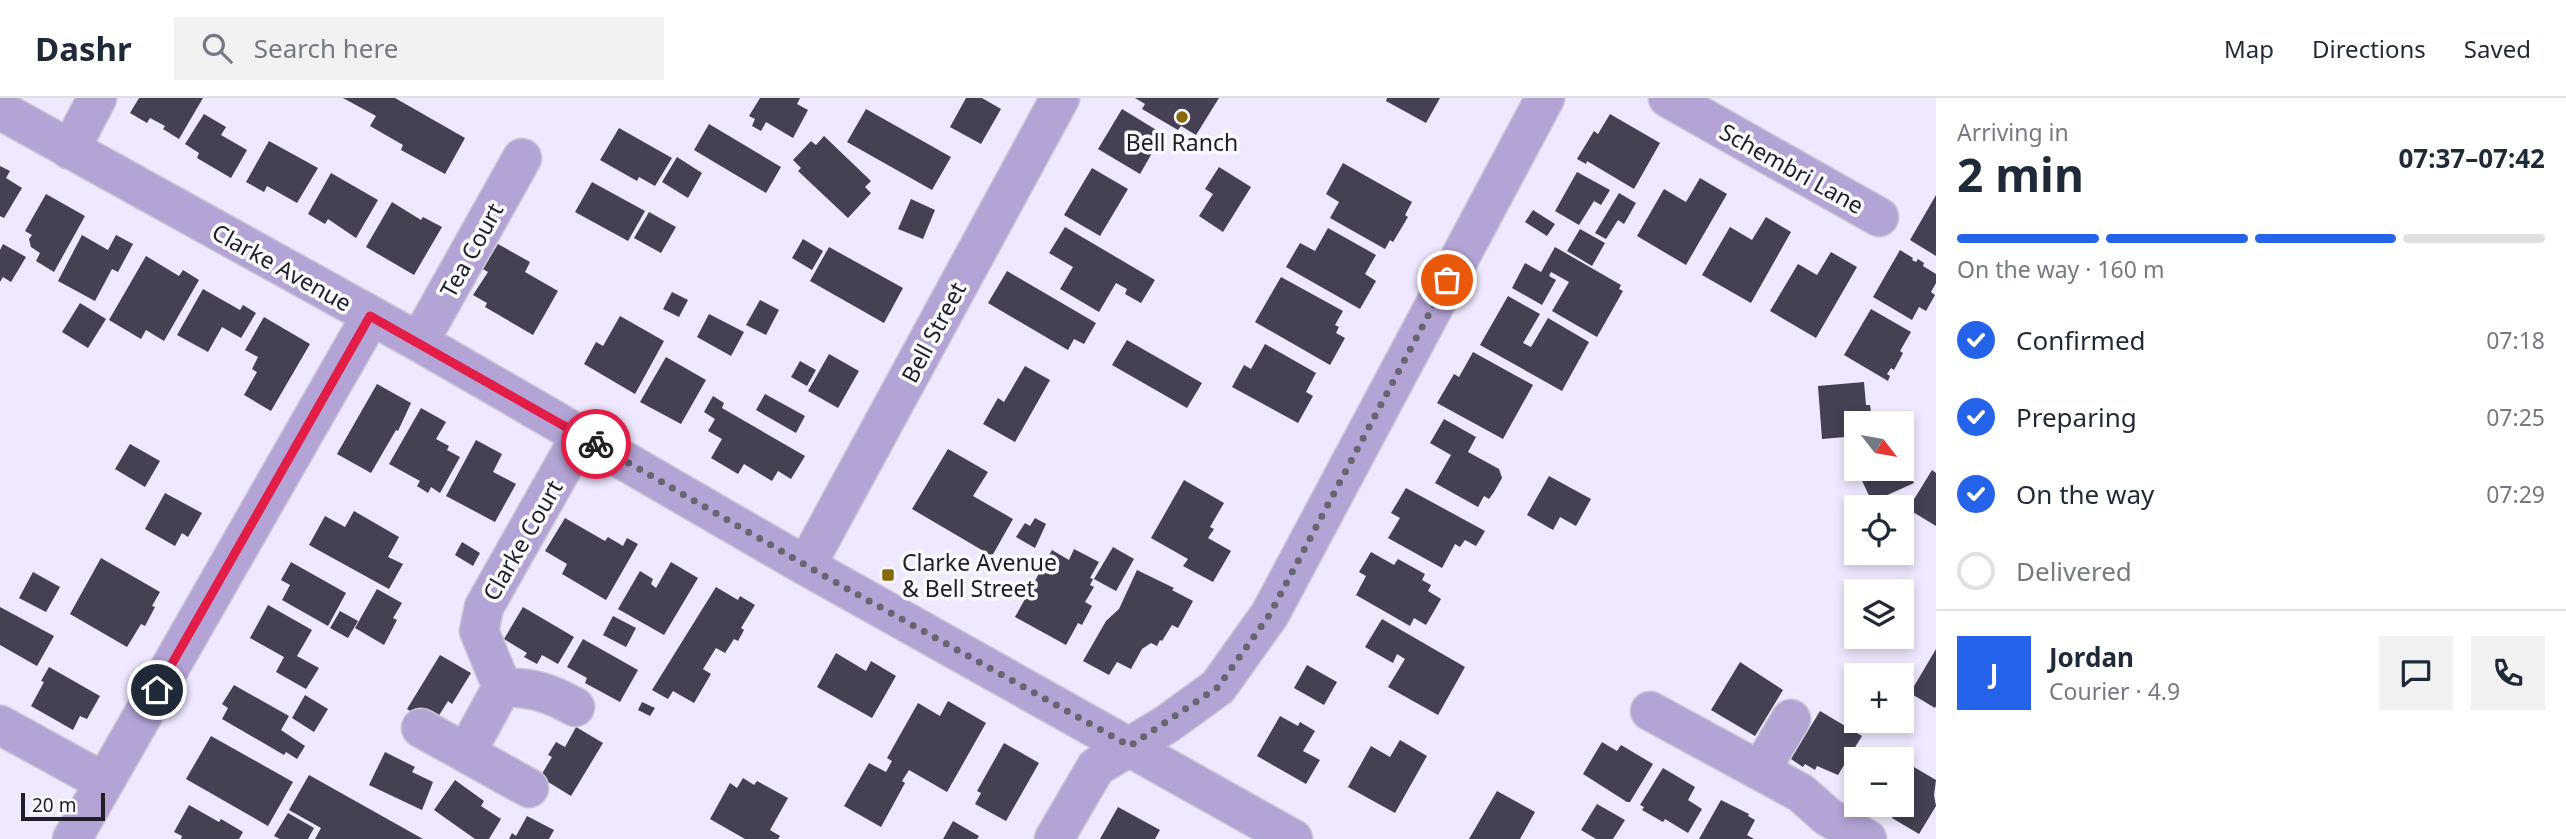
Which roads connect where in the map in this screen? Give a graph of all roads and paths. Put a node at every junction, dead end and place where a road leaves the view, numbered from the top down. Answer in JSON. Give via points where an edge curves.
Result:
{"nodes":[{"id":1,"x":97,"y":98,"type":"edge"},
{"id":2,"x":1060,"y":98,"type":"edge"},
{"id":3,"x":1545,"y":98,"type":"edge"},
{"id":4,"x":1668,"y":98,"type":"edge"},
{"id":5,"x":0,"y":110,"type":"edge"},
{"id":6,"x":69,"y":150,"type":"junction"},
{"id":7,"x":522,"y":158,"type":"dead end"},
{"id":8,"x":1879,"y":217,"type":"dead end"},
{"id":9,"x":370,"y":316,"type":"junction"},
{"id":10,"x":419,"y":342,"type":"junction"},
{"id":11,"x":581,"y":435,"type":"junction"},
{"id":12,"x":806,"y":566,"type":"junction"},
{"id":13,"x":502,"y":687,"type":"junction"},
{"id":14,"x":575,"y":707,"type":"dead end"},
{"id":15,"x":1650,"y":711,"type":"dead end"},
{"id":16,"x":1791,"y":719,"type":"dead end"},
{"id":17,"x":0,"y":725,"type":"edge"},
{"id":18,"x":421,"y":728,"type":"dead end"},
{"id":19,"x":1130,"y":746,"type":"junction"},
{"id":20,"x":466,"y":753,"type":"junction"},
{"id":21,"x":1760,"y":771,"type":"junction"},
{"id":22,"x":104,"y":782,"type":"junction"},
{"id":23,"x":529,"y":788,"type":"dead end"},
{"id":24,"x":72,"y":839,"type":"edge"},
{"id":25,"x":1054,"y":839,"type":"edge"},
{"id":26,"x":1293,"y":839,"type":"edge"},
{"id":27,"x":1867,"y":839,"type":"edge"}],
"edges":[{"from":1,"to":6,"type":"street"},
{"from":2,"to":12,"type":"street","name":"Bell Street"},
{"from":3,"to":19,"type":"street","via":[[1270,614],[1218,687]]},
{"from":4,"to":8,"type":"street","name":"Schembri Lane"},
{"from":5,"to":6,"type":"street","name":"Clarke Avenue"},
{"from":6,"to":9,"type":"street","name":"Clarke Avenue"},
{"from":7,"to":10,"type":"street","name":"Tea Court"},
{"from":9,"to":10,"type":"street","name":"Clarke Avenue"},
{"from":9,"to":22,"type":"street"},
{"from":10,"to":11,"type":"street","name":"Clarke Avenue"},
{"from":11,"to":12,"type":"street","name":"Clarke Avenue"},
{"from":11,"to":13,"type":"street","name":"Clarke Court","via":[[484,607],[479,631]]},
{"from":12,"to":19,"type":"street","name":"Clarke Avenue"},
{"from":13,"to":14,"type":"street","via":[[534,688]]},
{"from":13,"to":20,"type":"street"},
{"from":15,"to":21,"type":"street"},
{"from":16,"to":21,"type":"street"},
{"from":17,"to":22,"type":"street"},
{"from":18,"to":20,"type":"street"},
{"from":19,"to":25,"type":"street","via":[[1096,767]]},
{"from":19,"to":26,"type":"street","name":"Clarke Avenue"},
{"from":20,"to":23,"type":"street"},
{"from":21,"to":27,"type":"street"},
{"from":22,"to":24,"type":"street"}]}
